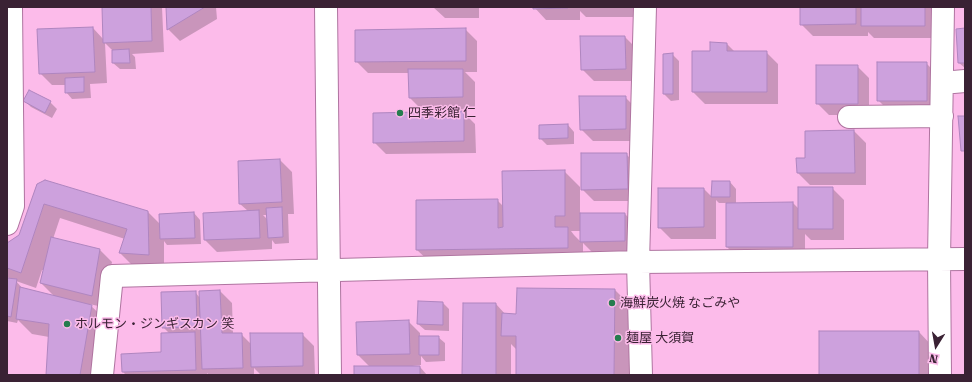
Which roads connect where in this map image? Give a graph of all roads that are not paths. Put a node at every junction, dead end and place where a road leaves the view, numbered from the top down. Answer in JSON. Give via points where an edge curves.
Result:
{"nodes":[{"id":1,"x":11,"y":7,"type":"edge"},
{"id":2,"x":326,"y":7,"type":"edge"},
{"id":3,"x":645,"y":7,"type":"edge"},
{"id":4,"x":943,"y":7,"type":"edge"},
{"id":5,"x":965,"y":81,"type":"edge"},
{"id":6,"x":942,"y":83,"type":"junction"},
{"id":7,"x":942,"y":116,"type":"junction"},
{"id":8,"x":849,"y":117,"type":"dead end"},
{"id":9,"x":10,"y":140,"type":"edge"},
{"id":10,"x":7,"y":224,"type":"edge"},
{"id":11,"x":939,"y":260,"type":"junction"},
{"id":12,"x":965,"y":260,"type":"edge"},
{"id":13,"x":638,"y":262,"type":"junction"},
{"id":14,"x":329,"y":270,"type":"junction"},
{"id":15,"x":102,"y":375,"type":"edge"},
{"id":16,"x":330,"y":375,"type":"edge"},
{"id":17,"x":642,"y":375,"type":"edge"},
{"id":18,"x":940,"y":375,"type":"edge"}],
"edges":[{"from":1,"to":9,"type":"street"},
{"from":2,"to":14,"type":"street"},
{"from":3,"to":13,"type":"street"},
{"from":4,"to":6,"type":"street"},
{"from":5,"to":6,"type":"street"},
{"from":6,"to":7,"type":"street"},
{"from":7,"to":8,"type":"street"},
{"from":7,"to":11,"type":"street"},
{"from":9,"to":10,"type":"street","via":[[13,206]]},
{"from":11,"to":12,"type":"street"},
{"from":11,"to":13,"type":"street"},
{"from":11,"to":18,"type":"street"},
{"from":13,"to":14,"type":"street"},
{"from":13,"to":17,"type":"street"},
{"from":14,"to":15,"type":"street","via":[[112,276]]},
{"from":14,"to":16,"type":"street"}]}
